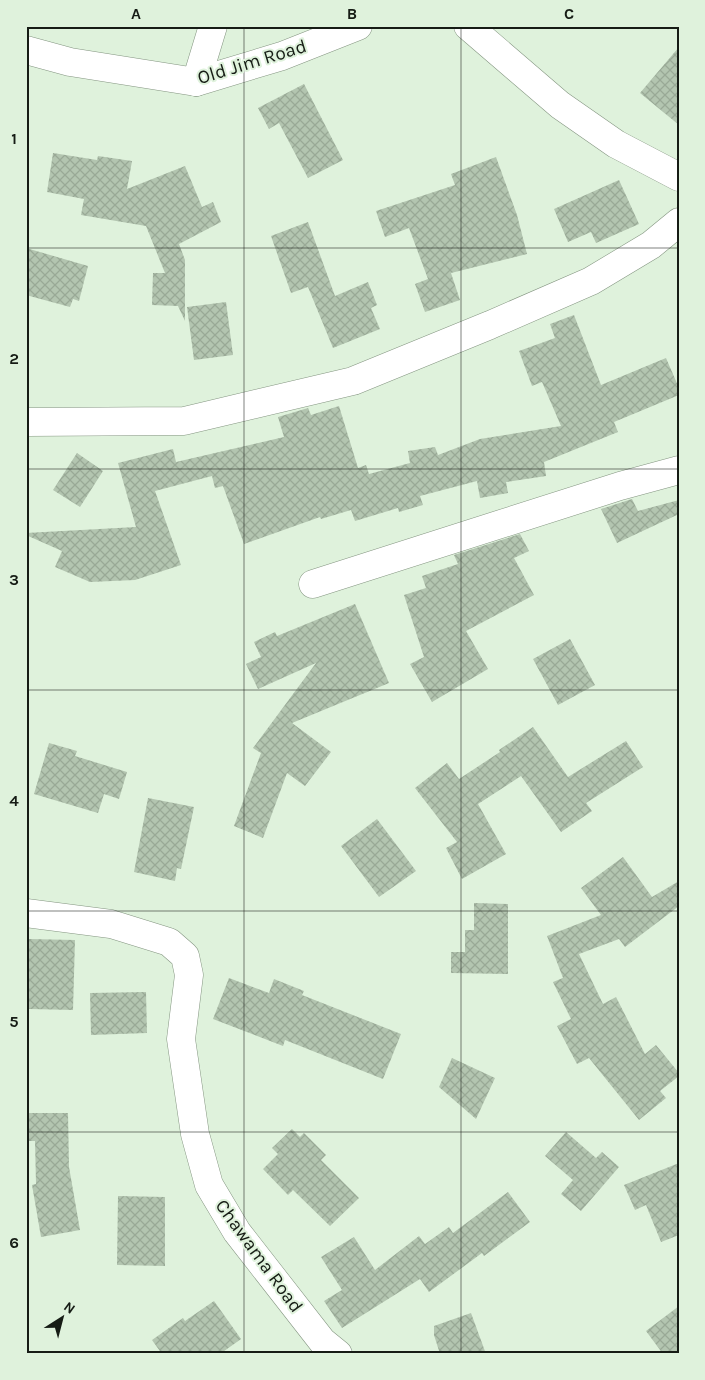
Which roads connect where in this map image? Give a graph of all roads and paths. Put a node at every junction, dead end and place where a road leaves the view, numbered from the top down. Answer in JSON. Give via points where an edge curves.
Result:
{"nodes":[{"id":1,"x":213,"y":26,"type":"edge"},
{"id":2,"x":358,"y":26,"type":"edge"},
{"id":3,"x":468,"y":26,"type":"edge"},
{"id":4,"x":26,"y":50,"type":"edge"},
{"id":5,"x":196,"y":82,"type":"junction"},
{"id":6,"x":679,"y":177,"type":"edge"},
{"id":7,"x":679,"y":222,"type":"edge"},
{"id":8,"x":26,"y":422,"type":"edge"},
{"id":9,"x":679,"y":470,"type":"edge"},
{"id":10,"x":313,"y":584,"type":"dead end"},
{"id":11,"x":26,"y":912,"type":"edge"},
{"id":12,"x":338,"y":1354,"type":"edge"}],
"edges":[{"from":1,"to":5,"type":"street"},
{"from":2,"to":5,"type":"street","name":"Old Jim Road","via":[[282,56]]},
{"from":3,"to":6,"type":"street","via":[[560,105],[616,144]]},
{"from":4,"to":5,"type":"street","name":"Old Jim Road","via":[[70,62]]},
{"from":7,"to":8,"type":"street","via":[[591,282],[353,381],[184,421]]},
{"from":9,"to":10,"type":"street"},
{"from":11,"to":12,"type":"street","name":"Chawama Road","via":[[111,924],[169,942],[185,956],[189,975],[182,1039],[196,1134],[209,1185],[237,1232],[322,1341]]}]}
